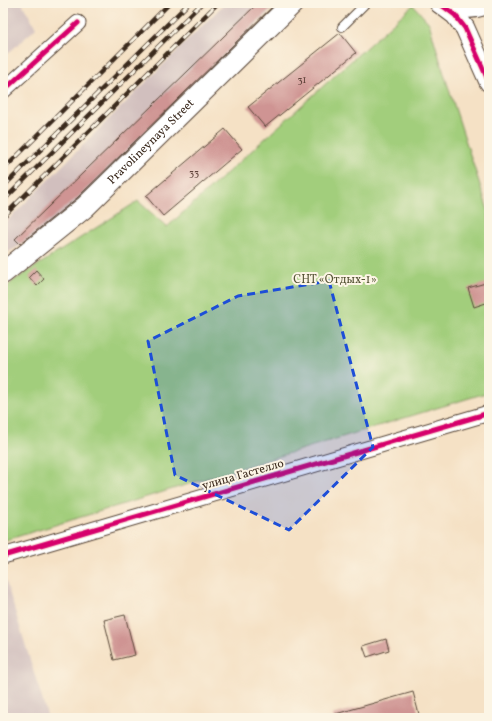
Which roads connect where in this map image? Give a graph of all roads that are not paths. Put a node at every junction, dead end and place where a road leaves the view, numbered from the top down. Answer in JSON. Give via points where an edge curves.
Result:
{"nodes":[{"id":1,"x":293,"y":3,"type":"edge"},
{"id":2,"x":366,"y":3,"type":"edge"},
{"id":3,"x":440,"y":3,"type":"edge"},
{"id":4,"x":489,"y":3,"type":"edge"},
{"id":5,"x":78,"y":23,"type":"dead end"},
{"id":6,"x":342,"y":27,"type":"dead end"},
{"id":7,"x":489,"y":63,"type":"edge"},
{"id":8,"x":489,"y":81,"type":"edge"},
{"id":9,"x":3,"y":91,"type":"edge"},
{"id":10,"x":3,"y":273,"type":"edge"},
{"id":11,"x":489,"y":413,"type":"edge"},
{"id":12,"x":3,"y":556,"type":"edge"}],
"edges":[{"from":1,"to":10,"type":"main road","name":"Pravolineynaya Street","via":[[85,207]]},
{"from":2,"to":6,"type":"lane"},
{"from":3,"to":4,"type":"main road","via":[[477,8]]},
{"from":3,"to":8,"type":"street","via":[[455,15],[465,28]]},
{"from":5,"to":9,"type":"street"},
{"from":7,"to":8,"type":"street"},
{"from":11,"to":12,"type":"street","name":"улица Гастелло"}]}
